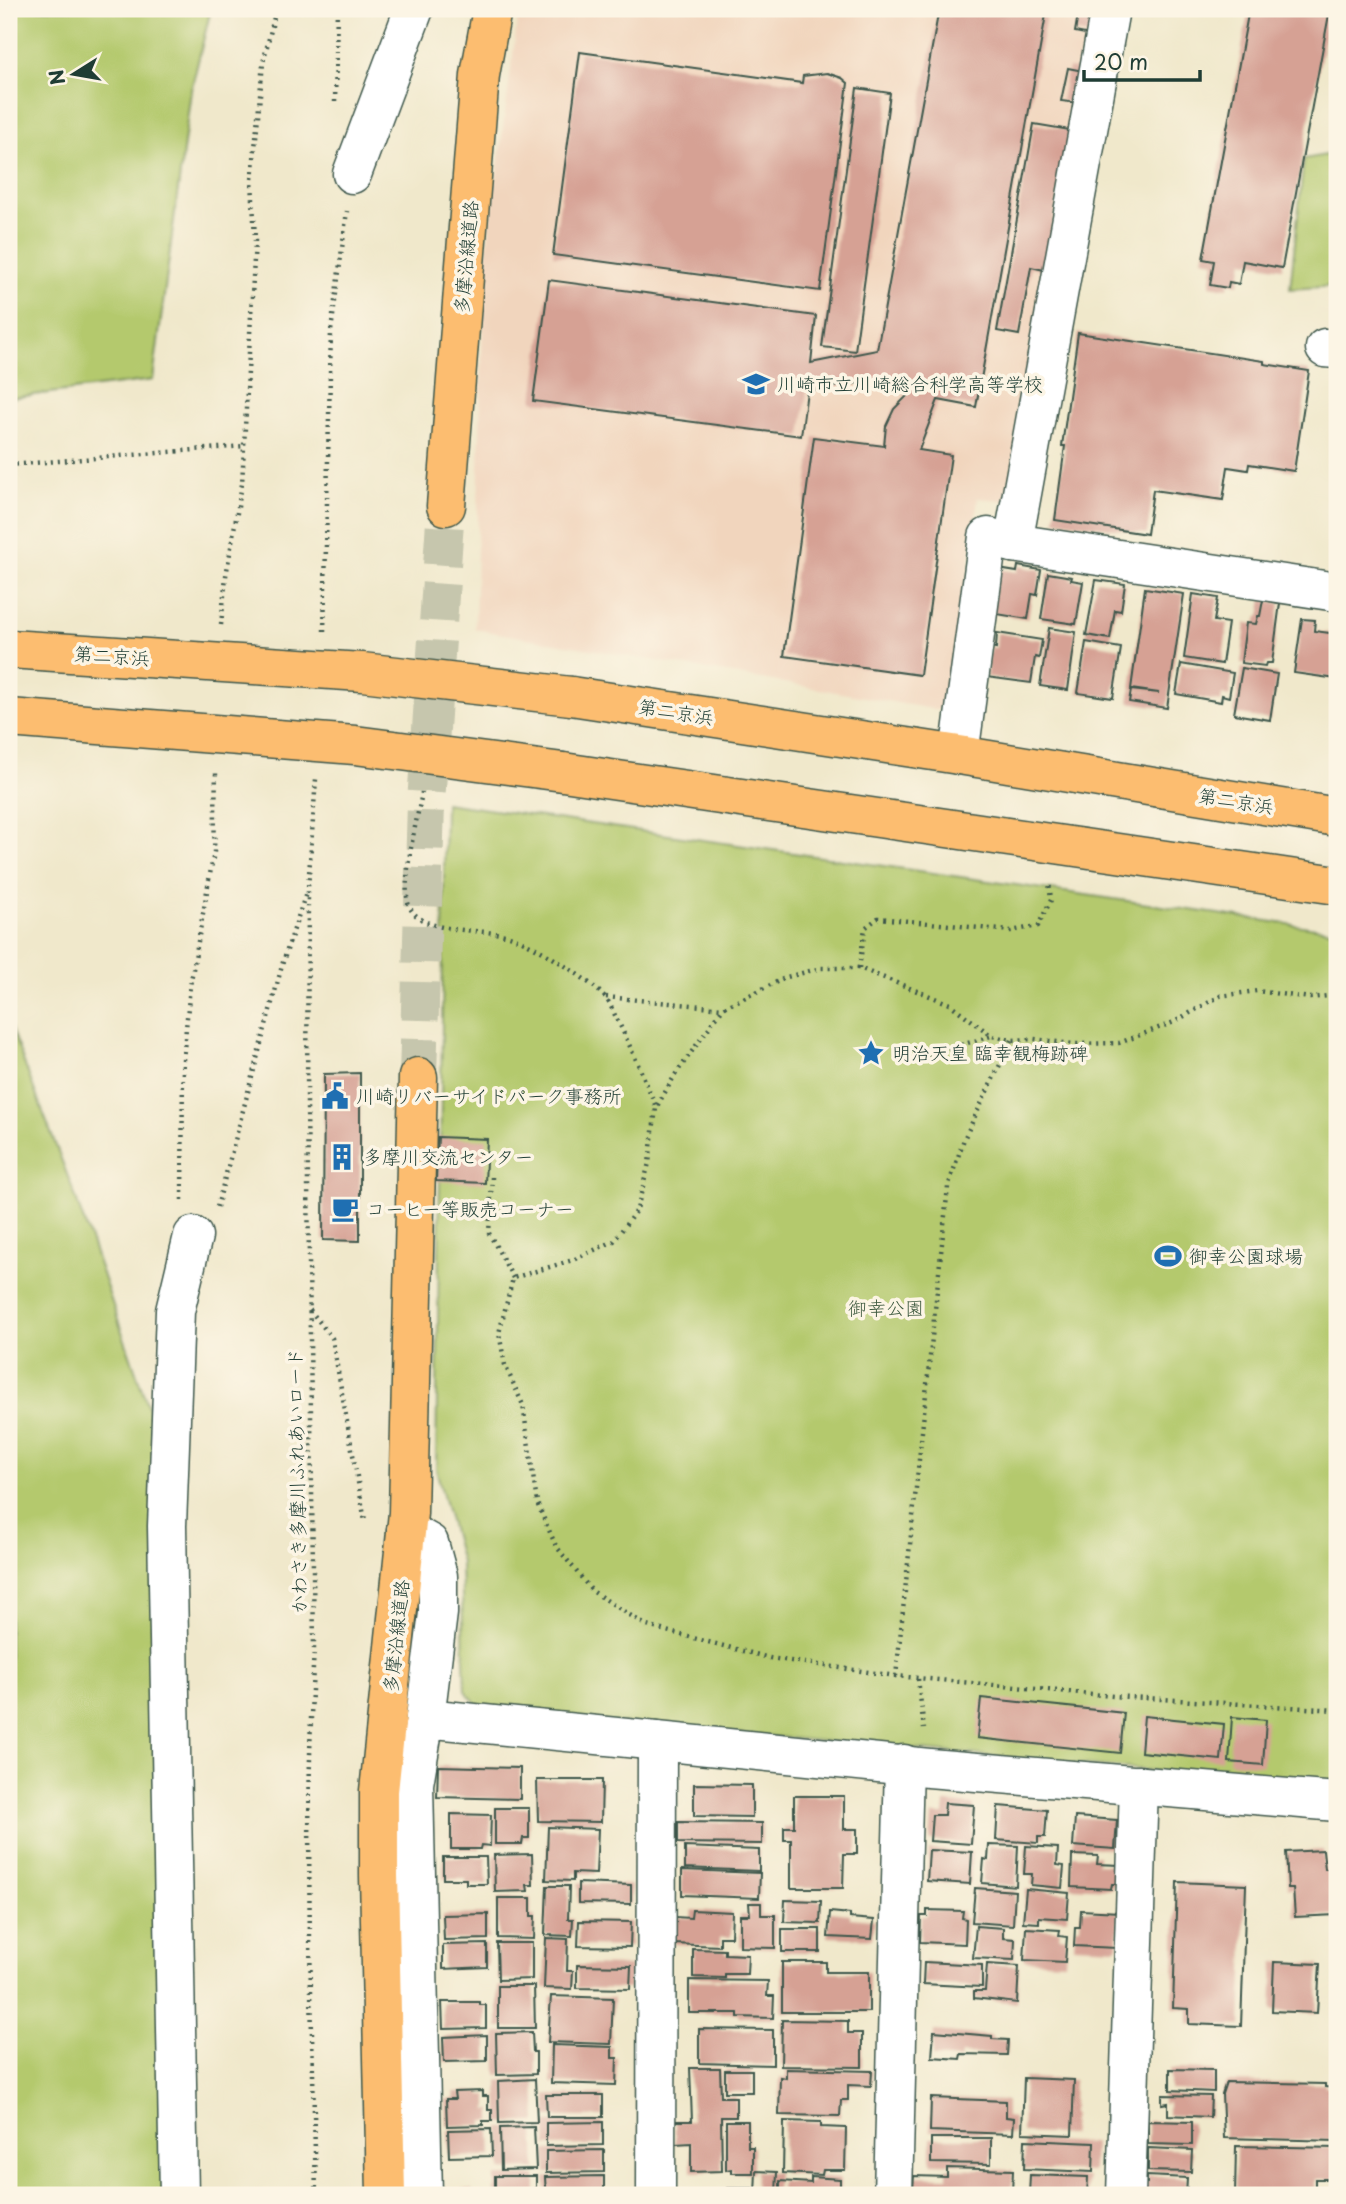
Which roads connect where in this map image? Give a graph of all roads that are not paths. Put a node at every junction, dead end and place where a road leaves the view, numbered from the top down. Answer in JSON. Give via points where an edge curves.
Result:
{"nodes":[{"id":1,"x":414,"y":9,"type":"edge"},
{"id":2,"x":492,"y":9,"type":"edge"},
{"id":3,"x":1110,"y":9,"type":"edge"},
{"id":4,"x":352,"y":174,"type":"road end"},
{"id":5,"x":446,"y":506,"type":"tunnel mouth"},
{"id":6,"x":1013,"y":543,"type":"junction"},
{"id":7,"x":1337,"y":592,"type":"edge"},
{"id":8,"x":9,"y":649,"type":"edge"},
{"id":9,"x":9,"y":718,"type":"edge"},
{"id":10,"x":959,"y":755,"type":"junction"},
{"id":11,"x":1337,"y":817,"type":"edge"},
{"id":12,"x":1337,"y":885,"type":"edge"},
{"id":13,"x":418,"y":1077,"type":"tunnel mouth"},
{"id":14,"x":193,"y":1236,"type":"road end"},
{"id":15,"x":407,"y":1530,"type":"junction"},
{"id":16,"x":425,"y":1718,"type":"junction"},
{"id":17,"x":657,"y":1741,"type":"junction"},
{"id":18,"x":916,"y":1766,"type":"junction"},
{"id":19,"x":1139,"y":1785,"type":"junction"},
{"id":20,"x":1337,"y":1802,"type":"edge"},
{"id":21,"x":179,"y":2195,"type":"edge"},
{"id":22,"x":386,"y":2195,"type":"edge"},
{"id":23,"x":423,"y":2195,"type":"edge"},
{"id":24,"x":656,"y":2195,"type":"edge"},
{"id":25,"x":893,"y":2195,"type":"edge"},
{"id":26,"x":1126,"y":2195,"type":"edge"}],
"edges":[{"from":1,"to":4,"type":"street"},
{"from":2,"to":5,"type":"main road","name":"多摩沿線道路","via":[[480,75]]},
{"from":3,"to":6,"type":"street"},
{"from":6,"to":7,"type":"street"},
{"from":6,"to":10,"type":"street","via":[[988,537]]},
{"from":8,"to":10,"type":"main road","name":"第二京浜","bridge":true,"via":[[362,672],[571,696]]},
{"from":9,"to":12,"type":"main road","bridge":true,"via":[[355,745]]},
{"from":10,"to":11,"type":"main road","name":"第二京浜"},
{"from":13,"to":15,"type":"main road","name":"多摩沿線道路"},
{"from":14,"to":21,"type":"street","via":[[175,1311],[167,1525]]},
{"from":15,"to":16,"type":"street","via":[[429,1543],[438,1576]]},
{"from":15,"to":22,"type":"main road","name":"多摩沿線道路","via":[[379,1791]]},
{"from":16,"to":17,"type":"street"},
{"from":16,"to":23,"type":"street","via":[[414,1784]]},
{"from":17,"to":18,"type":"street"},
{"from":17,"to":24,"type":"street"},
{"from":18,"to":19,"type":"street"},
{"from":18,"to":25,"type":"street"},
{"from":19,"to":20,"type":"street"},
{"from":19,"to":26,"type":"street"}]}
